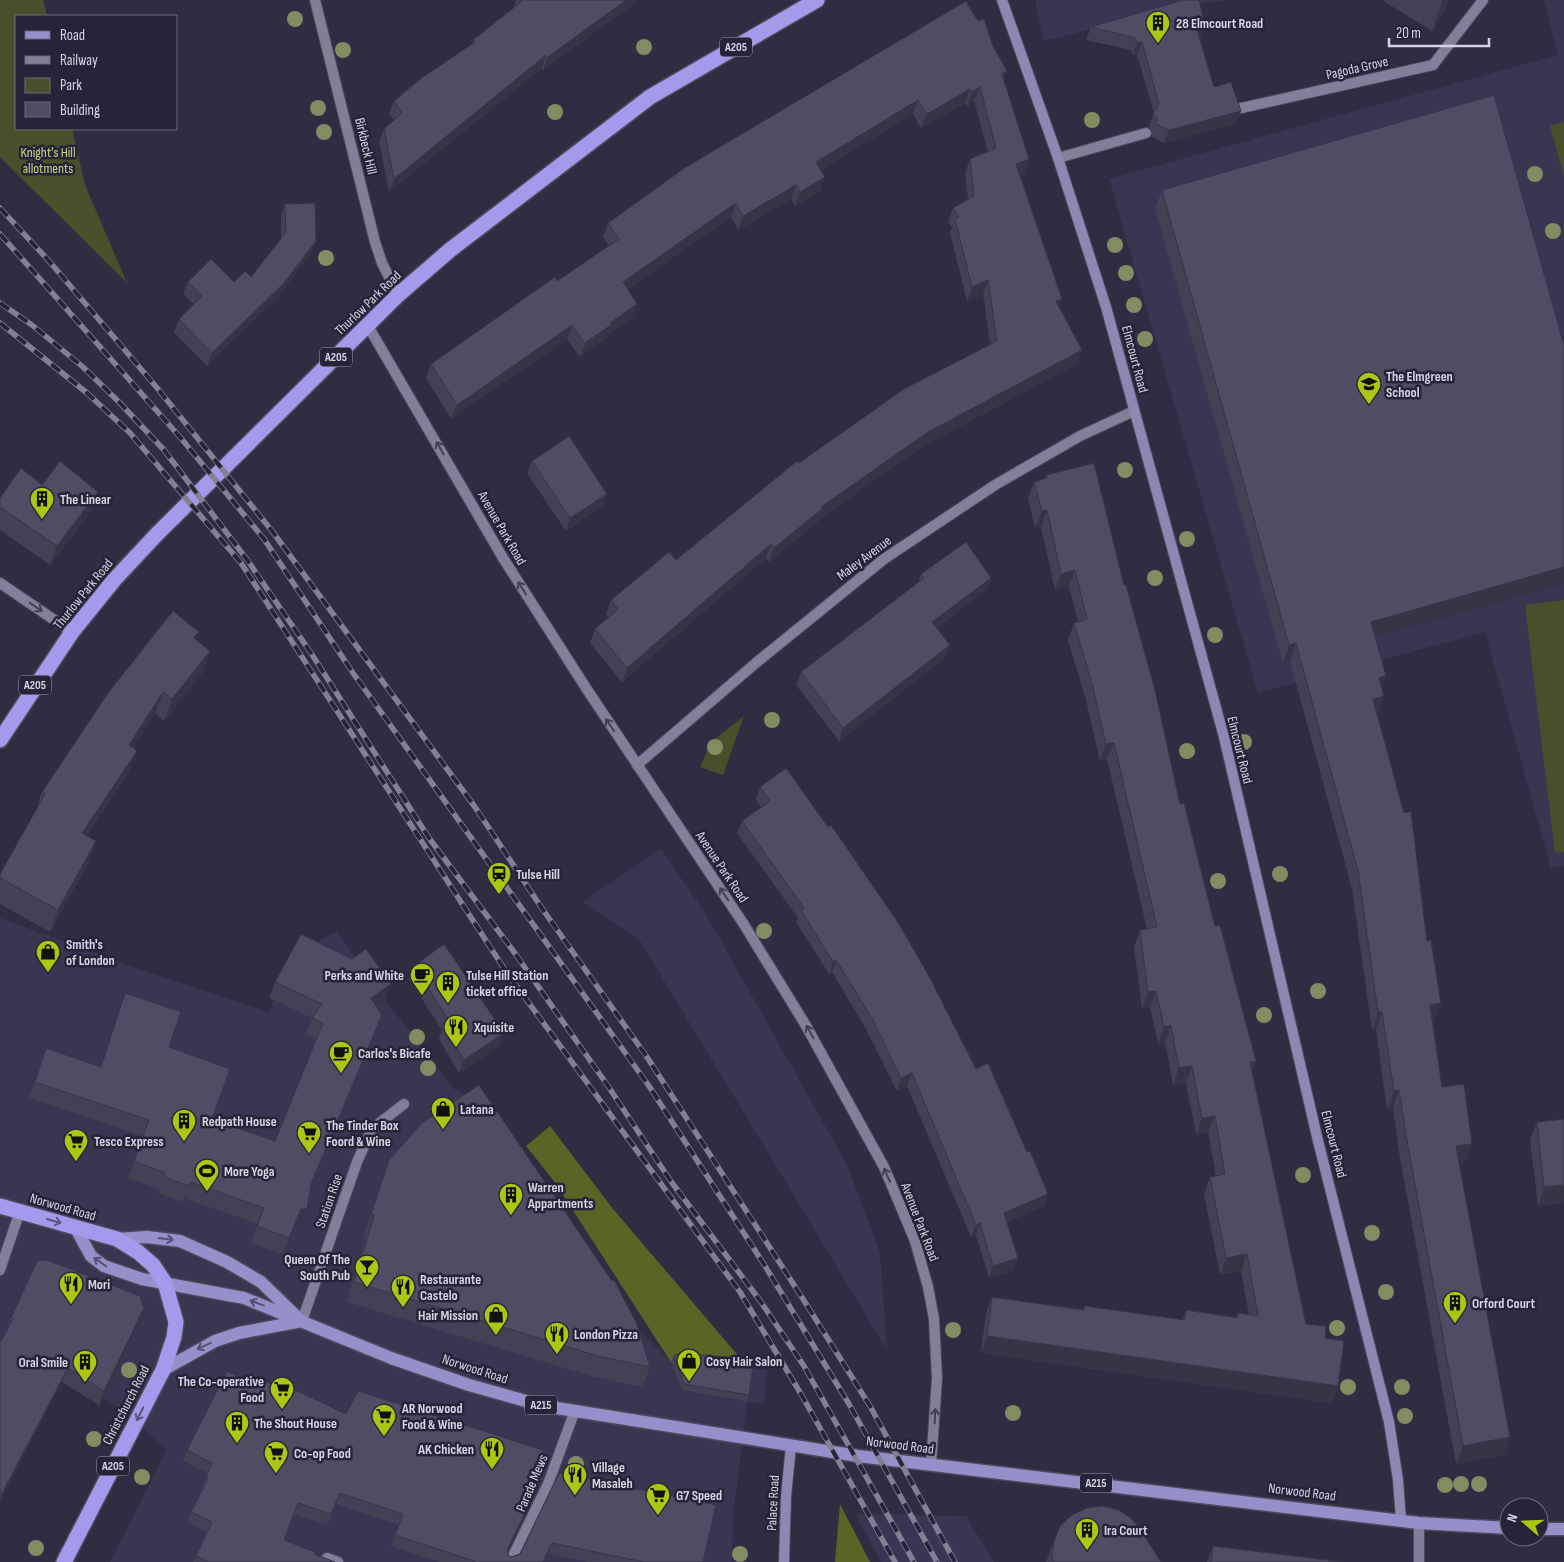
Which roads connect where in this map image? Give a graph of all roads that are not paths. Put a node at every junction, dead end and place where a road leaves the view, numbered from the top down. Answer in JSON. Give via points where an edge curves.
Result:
{"nodes":[{"id":1,"x":315,"y":0,"type":"edge"},
{"id":2,"x":817,"y":0,"type":"edge"},
{"id":3,"x":1002,"y":0,"type":"edge"},
{"id":4,"x":1483,"y":0,"type":"edge"},
{"id":5,"x":1237,"y":109,"type":"edge"},
{"id":6,"x":1146,"y":133,"type":"dead end"},
{"id":7,"x":1058,"y":158,"type":"junction"},
{"id":8,"x":398,"y":295,"type":"junction"},
{"id":9,"x":368,"y":326,"type":"junction"},
{"id":10,"x":1134,"y":411,"type":"junction"},
{"id":11,"x":0,"y":583,"type":"edge"},
{"id":12,"x":72,"y":632,"type":"junction"},
{"id":13,"x":0,"y":740,"type":"edge"},
{"id":14,"x":637,"y":765,"type":"junction"},
{"id":15,"x":404,"y":1104,"type":"dead end"},
{"id":16,"x":0,"y":1206,"type":"edge"},
{"id":17,"x":20,"y":1211,"type":"junction"},
{"id":18,"x":75,"y":1227,"type":"junction"},
{"id":19,"x":118,"y":1238,"type":"junction"},
{"id":20,"x":0,"y":1270,"type":"edge"},
{"id":21,"x":165,"y":1283,"type":"junction"},
{"id":22,"x":302,"y":1322,"type":"junction"},
{"id":23,"x":163,"y":1370,"type":"junction"},
{"id":24,"x":574,"y":1413,"type":"junction"},
{"id":25,"x":791,"y":1446,"type":"junction"},
{"id":26,"x":931,"y":1465,"type":"junction"},
{"id":27,"x":1401,"y":1520,"type":"junction"},
{"id":28,"x":1418,"y":1523,"type":"junction"},
{"id":29,"x":1499,"y":1527,"type":"edge"},
{"id":30,"x":1549,"y":1529,"type":"edge"},
{"id":31,"x":1564,"y":1529,"type":"edge"},
{"id":32,"x":327,"y":1558,"type":"edge"},
{"id":33,"x":64,"y":1562,"type":"edge"},
{"id":34,"x":338,"y":1562,"type":"edge"},
{"id":35,"x":510,"y":1562,"type":"edge"},
{"id":36,"x":784,"y":1562,"type":"edge"},
{"id":37,"x":1419,"y":1562,"type":"edge"}],
"edges":[{"from":1,"to":8,"type":"street","name":"Birkbeck Hill","via":[[378,250]]},
{"from":2,"to":8,"type":"highway","name":"Thurlow Park Road","number":"A205","via":[[650,97],[450,250]]},
{"from":3,"to":7,"type":"street","name":"Elmcourt Road"},
{"from":4,"to":5,"type":"street","name":"Pagoda Grove","via":[[1433,64]]},
{"from":6,"to":7,"type":"street"},
{"from":7,"to":10,"type":"street","name":"Elmcourt Road","via":[[1106,307]]},
{"from":8,"to":9,"type":"highway","name":"Thurlow Park Road","number":"A205"},
{"from":9,"to":12,"type":"highway","name":"Thurlow Park Road","number":"A205","via":[[157,534]]},
{"from":14,"to":9,"type":"street","name":"Avenue Park Road","one_way":true,"via":[[503,558]]},
{"from":10,"to":14,"type":"street","name":"Maley Avenue","via":[[1080,436],[995,486],[884,559]]},
{"from":10,"to":27,"type":"street","name":"Elmcourt Road","via":[[1224,737],[1318,1141],[1389,1422]]},
{"from":11,"to":12,"type":"street","one_way":true},
{"from":12,"to":13,"type":"highway","name":"Thurlow Park Road","number":"A205"},
{"from":26,"to":14,"type":"street","name":"Avenue Park Road","one_way":true,"via":[[937,1378],[934,1319],[922,1263],[901,1205],[884,1167],[805,1024],[743,922]]},
{"from":15,"to":22,"type":"street","name":"Station Rise","via":[[372,1128],[357,1162]]},
{"from":16,"to":17,"type":"highway","name":"Norwood Road","number":"A205"},
{"from":17,"to":18,"type":"highway","name":"Norwood Road","number":"A205","one_way":true},
{"from":17,"to":20,"type":"street"},
{"from":18,"to":19,"type":"highway","name":"Norwood Road","number":"A205"},
{"from":21,"to":18,"type":"main road","one_way":true,"via":[[104,1266],[91,1256]]},
{"from":19,"to":21,"type":"highway","name":"Norwood Road","number":"A205","via":[[153,1265]]},
{"from":19,"to":22,"type":"main road","name":"Norwood Road","number":"A215","one_way":true,"via":[[180,1241],[228,1262],[261,1282]]},
{"from":22,"to":21,"type":"main road","one_way":true,"via":[[244,1298]]},
{"from":21,"to":23,"type":"highway","name":"Christchurch Road","number":"A205","via":[[176,1322]]},
{"from":22,"to":23,"type":"main road","one_way":true,"via":[[239,1333],[215,1341]]},
{"from":22,"to":24,"type":"main road","name":"Norwood Road","number":"A215","via":[[469,1385]]},
{"from":23,"to":33,"type":"highway","name":"Christchurch Road","number":"A205","one_way":true},
{"from":24,"to":25,"type":"main road","name":"Norwood Road","number":"A215"},
{"from":24,"to":35,"type":"street","name":"Parade Mews","via":[[548,1484]]},
{"from":25,"to":26,"type":"main road","name":"Norwood Road","number":"A215"},
{"from":25,"to":36,"type":"street","name":"Palace Road"},
{"from":26,"to":27,"type":"main road","name":"Norwood Road","number":"A215"},
{"from":27,"to":28,"type":"main road","name":"Norwood Road","number":"A215"},
{"from":28,"to":29,"type":"main road","name":"Norwood Road","number":"A215"},
{"from":28,"to":37,"type":"street"},
{"from":30,"to":31,"type":"main road"},
{"from":32,"to":34,"type":"street"}]}
